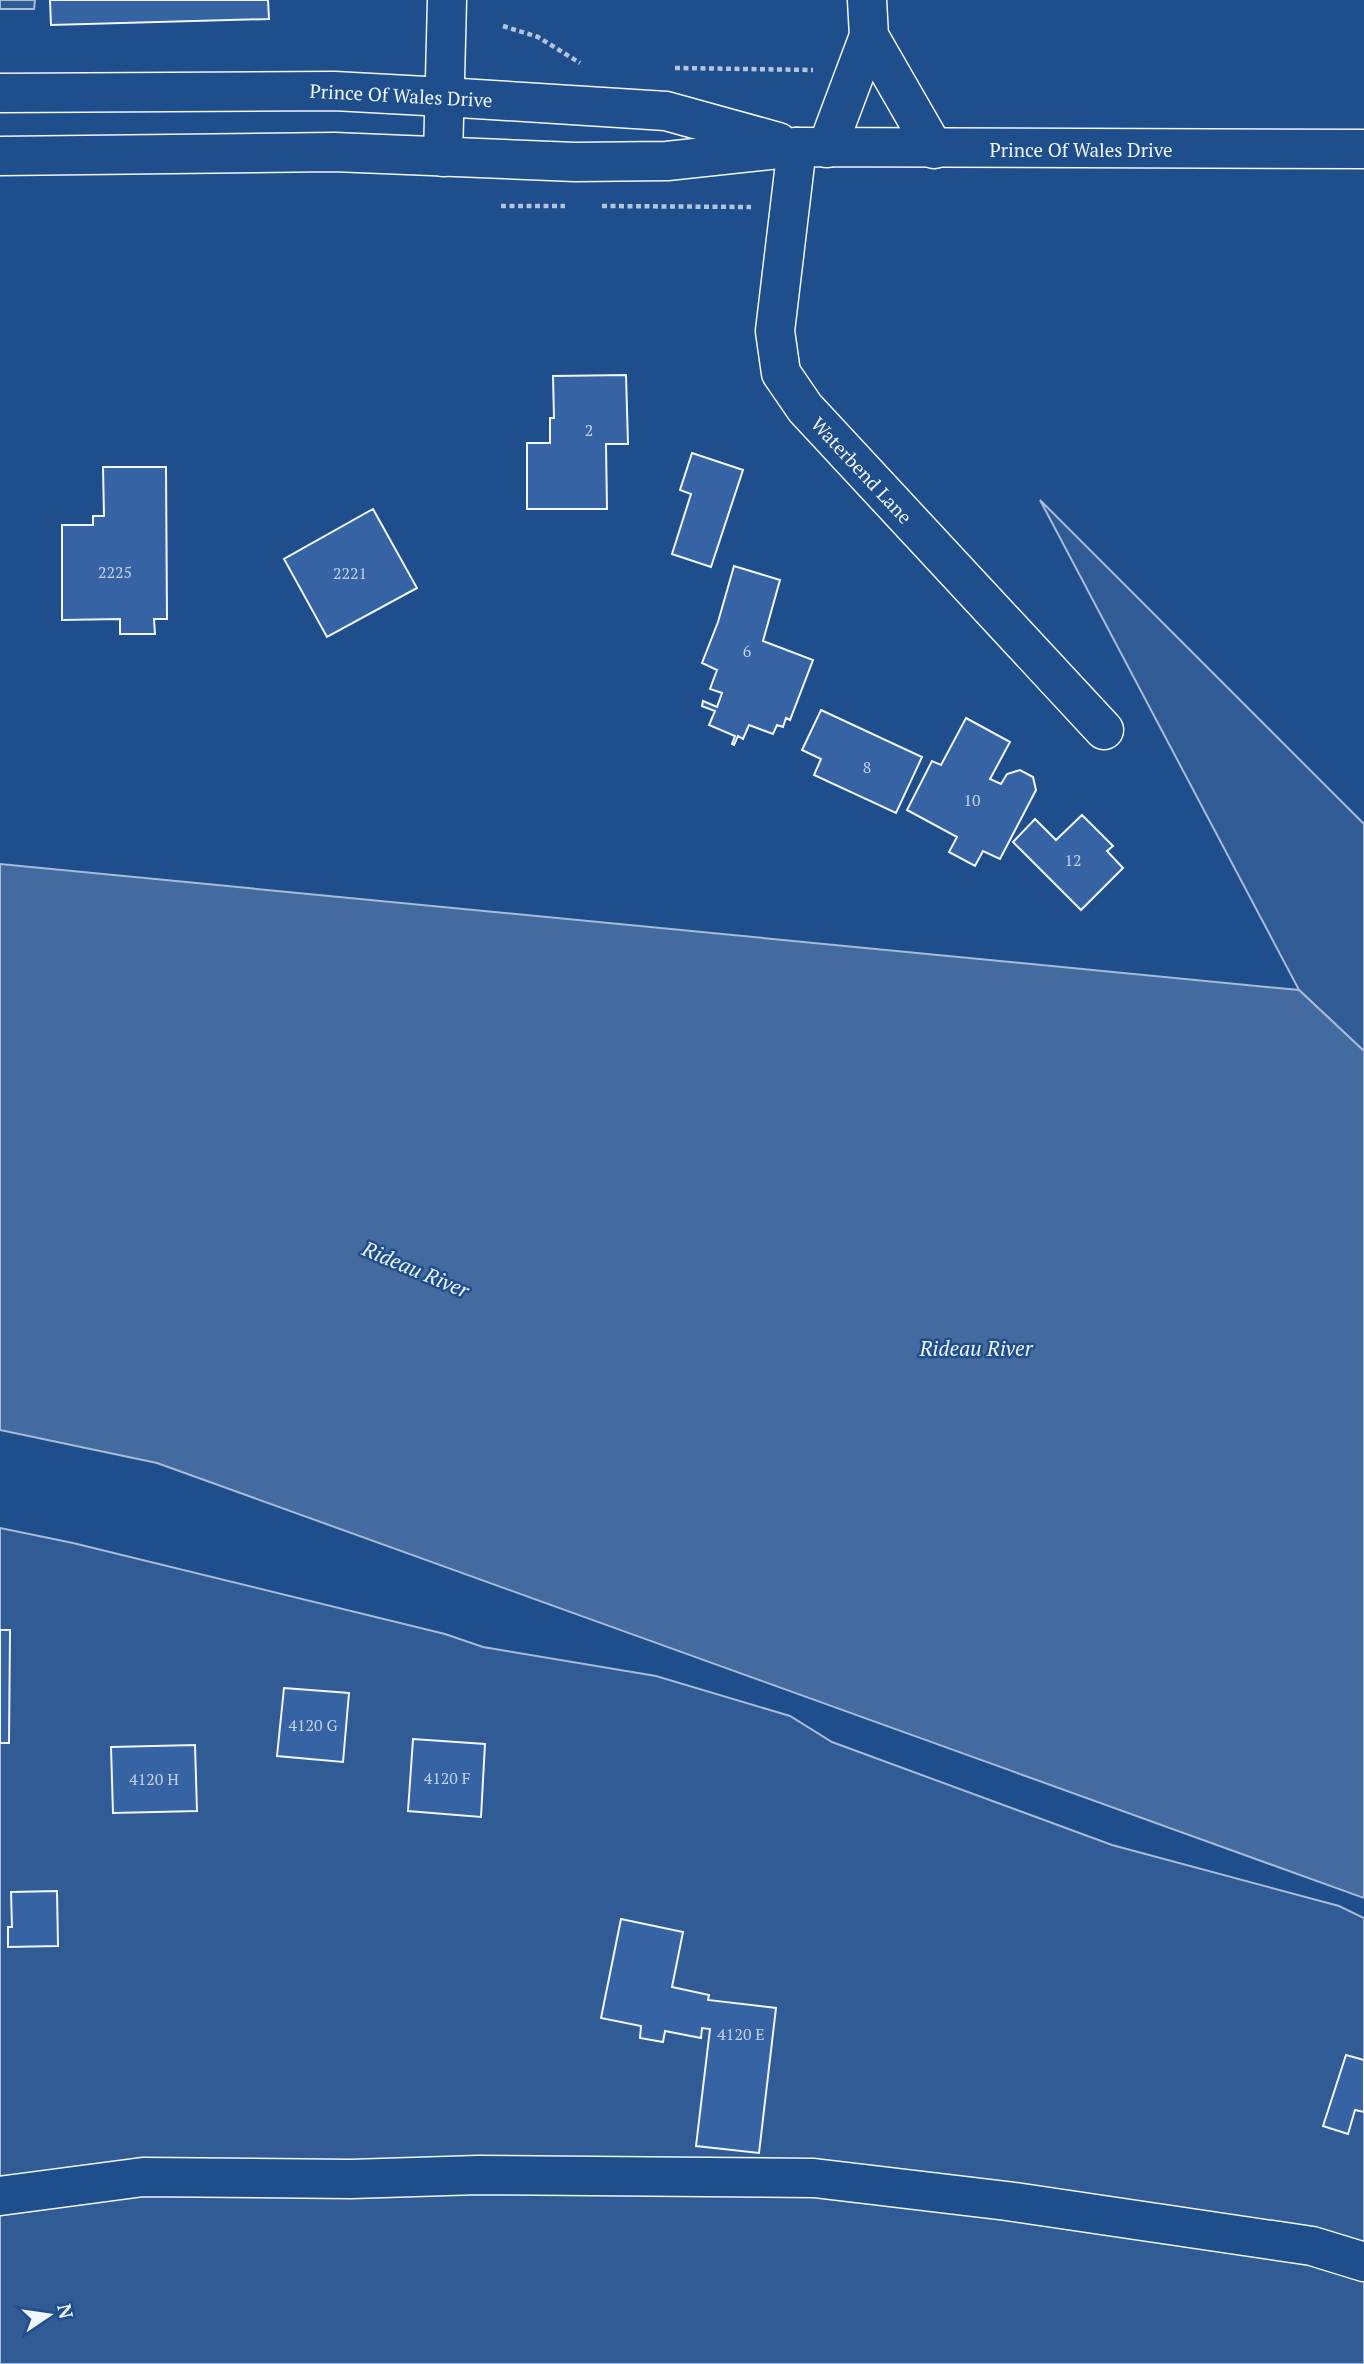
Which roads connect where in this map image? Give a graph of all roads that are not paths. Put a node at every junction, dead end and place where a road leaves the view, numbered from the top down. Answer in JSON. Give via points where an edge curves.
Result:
{"nodes":[{"id":1,"x":447,"y":0,"type":"edge"},
{"id":2,"x":868,"y":18,"type":"edge"},
{"id":3,"x":0,"y":93,"type":"edge"},
{"id":4,"x":444,"y":97,"type":"junction"},
{"id":5,"x":812,"y":148,"type":"junction"},
{"id":6,"x":934,"y":149,"type":"junction"},
{"id":7,"x":1364,"y":149,"type":"edge"},
{"id":8,"x":0,"y":156,"type":"edge"},
{"id":9,"x":443,"y":157,"type":"junction"},
{"id":10,"x":1104,"y":730,"type":"dead end"},
{"id":11,"x":0,"y":2196,"type":"edge"},
{"id":12,"x":1364,"y":2262,"type":"edge"}],
"edges":[{"from":1,"to":4,"type":"main road"},
{"from":2,"to":5,"type":"main road","name":"Waterbend Lane","via":[[856,71]]},
{"from":2,"to":6,"type":"main road"},
{"from":3,"to":4,"type":"main road","name":"Prince Of Wales Drive","via":[[334,90]]},
{"from":4,"to":5,"type":"main road","name":"Prince Of Wales Drive","via":[[666,111]]},
{"from":4,"to":9,"type":"main road"},
{"from":5,"to":6,"type":"main road","name":"Prince Of Wales Drive"},
{"from":5,"to":9,"type":"main road","name":"Prince Of Wales Drive","via":[[667,162]]},
{"from":5,"to":10,"type":"main road","name":"Waterbend Lane","via":[[790,207],[775,331],[781,373],[805,408]]},
{"from":6,"to":7,"type":"main road","name":"Prince Of Wales Drive"},
{"from":8,"to":9,"type":"main road","name":"Prince Of Wales Drive","via":[[334,152]]},
{"from":11,"to":12,"type":"main road","via":[[144,2176],[814,2178],[1312,2246]]}]}
